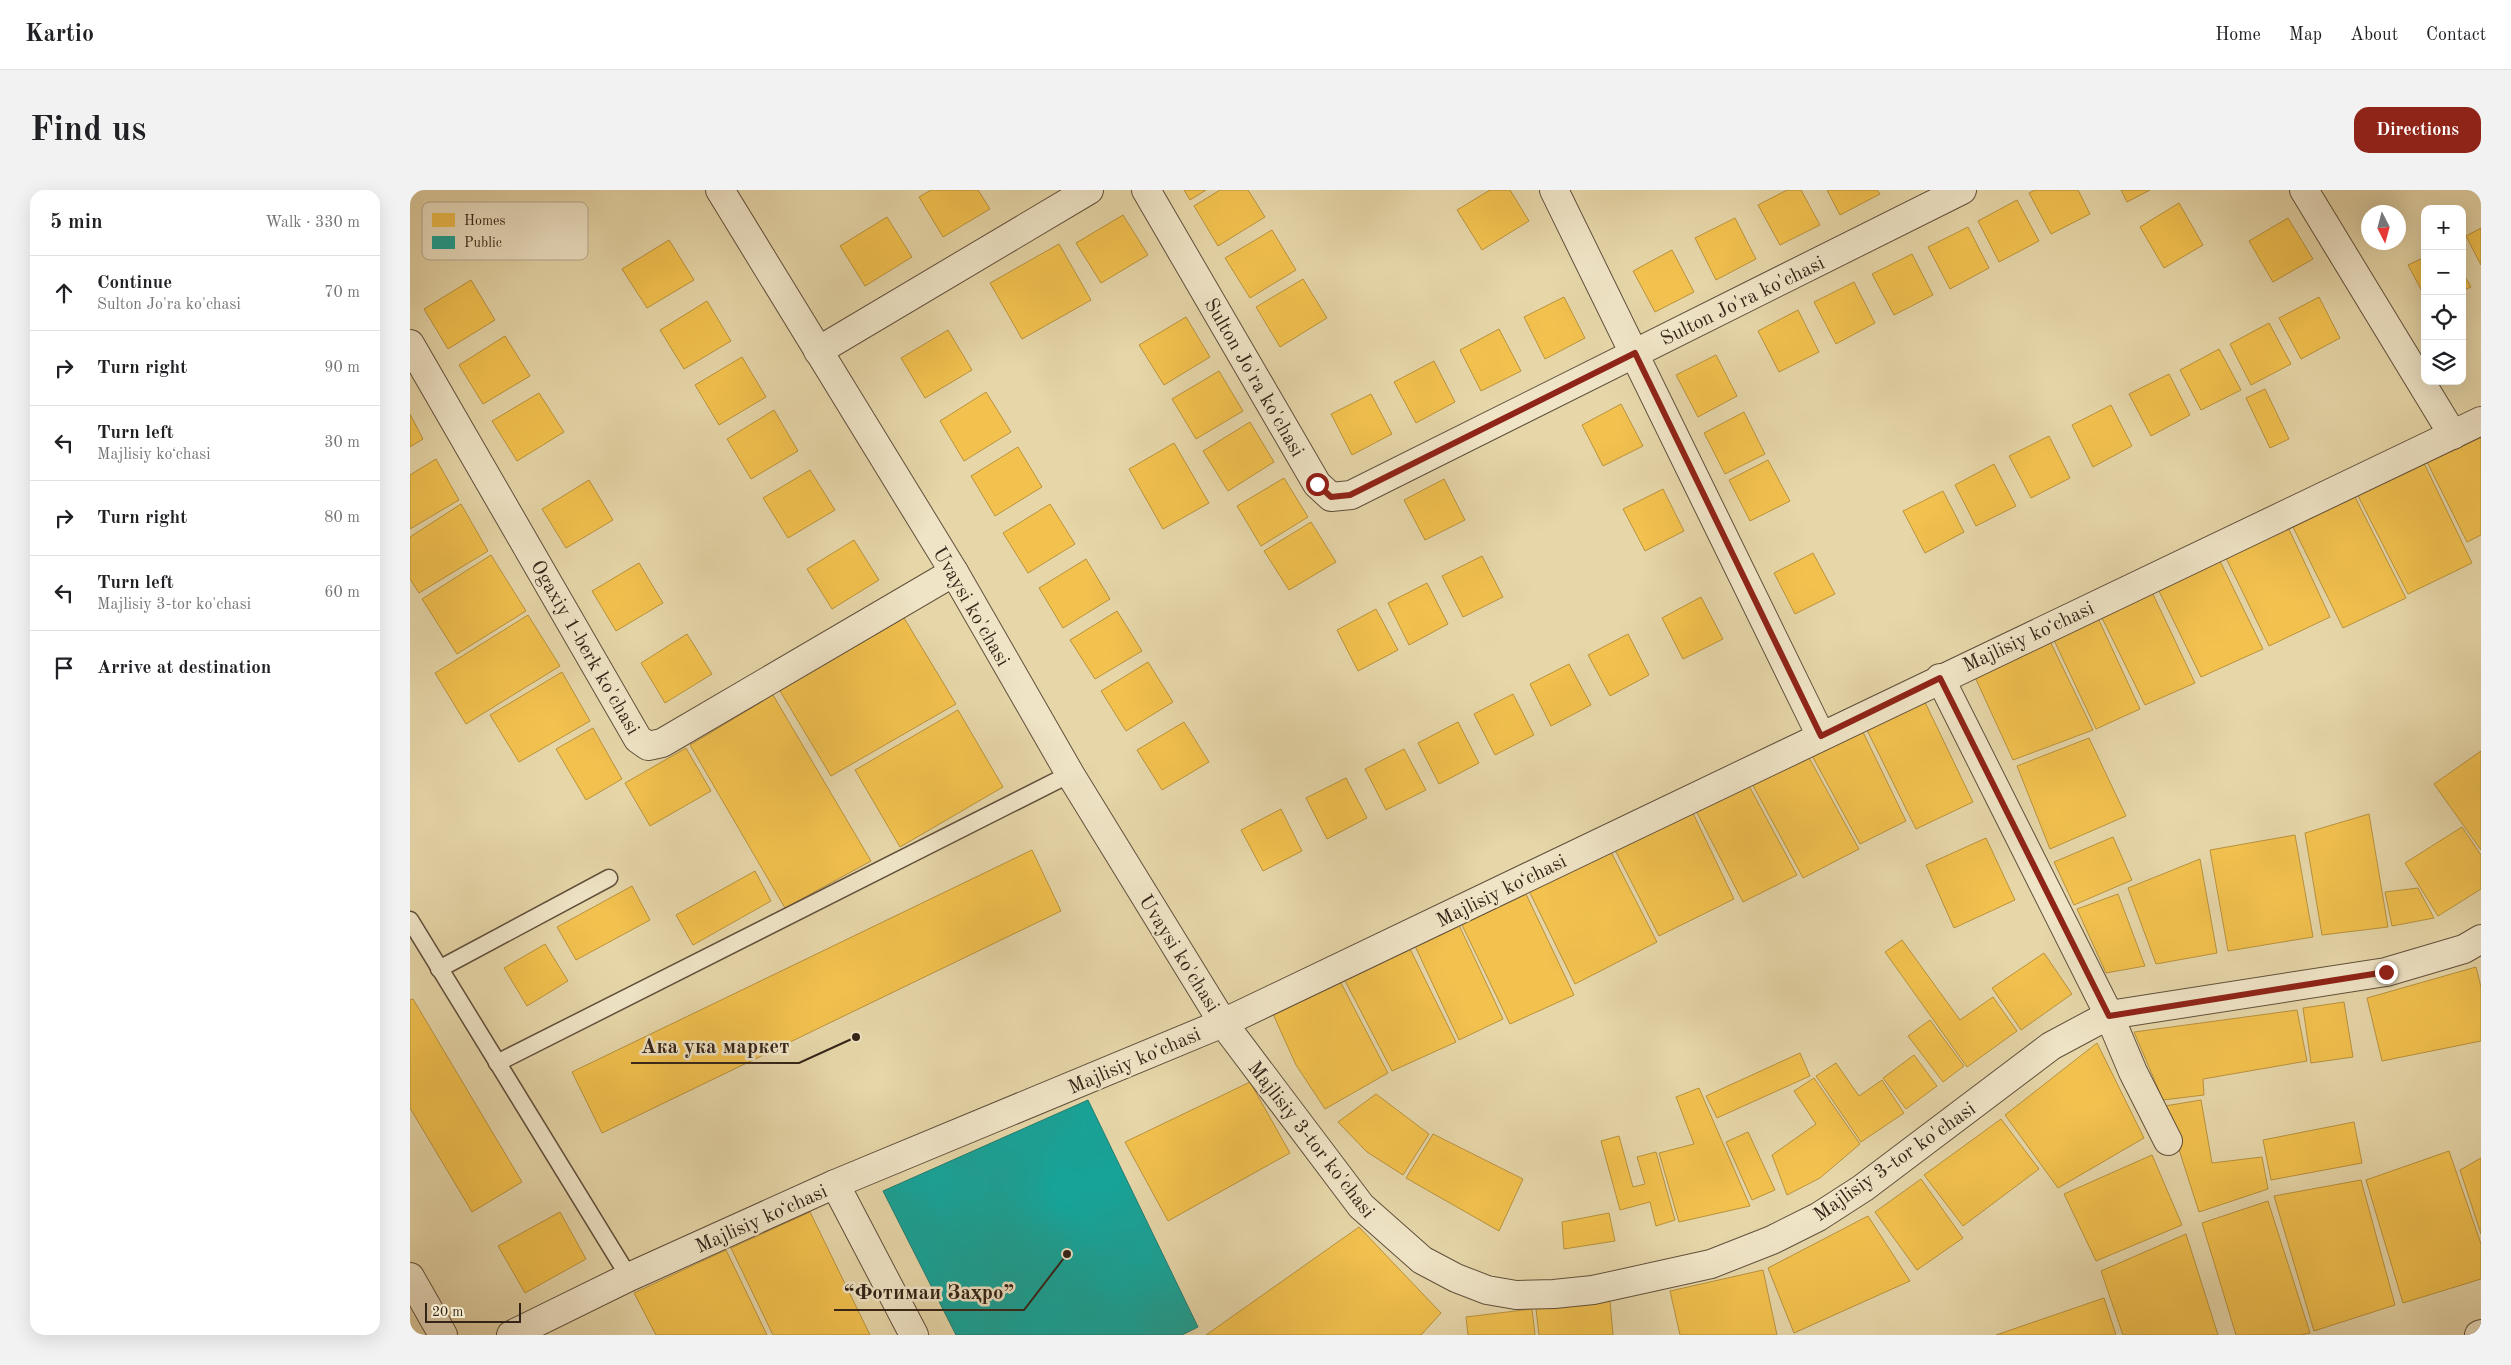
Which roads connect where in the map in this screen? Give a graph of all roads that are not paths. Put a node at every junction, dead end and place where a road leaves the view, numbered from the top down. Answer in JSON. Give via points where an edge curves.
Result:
{"nodes":[{"id":1,"x":720,"y":190,"type":"edge"},
{"id":2,"x":1089,"y":190,"type":"edge"},
{"id":3,"x":1146,"y":190,"type":"edge"},
{"id":4,"x":1554,"y":190,"type":"edge"},
{"id":5,"x":1962,"y":190,"type":"edge"},
{"id":6,"x":2304,"y":190,"type":"edge"},
{"id":7,"x":1924,"y":198,"type":"edge"},
{"id":8,"x":410,"y":344,"type":"edge"},
{"id":9,"x":818,"y":351,"type":"junction"},
{"id":10,"x":1635,"y":353,"type":"junction"},
{"id":11,"x":2481,"y":421,"type":"edge"},
{"id":12,"x":2453,"y":435,"type":"junction"},
{"id":13,"x":954,"y":572,"type":"junction"},
{"id":14,"x":1940,"y":678,"type":"junction"},
{"id":15,"x":1821,"y":736,"type":"junction"},
{"id":16,"x":1070,"y":774,"type":"junction"},
{"id":17,"x":609,"y":878,"type":"dead end"},
{"id":18,"x":410,"y":920,"type":"edge"},
{"id":19,"x":2481,"y":939,"type":"edge"},
{"id":20,"x":439,"y":969,"type":"junction"},
{"id":21,"x":2109,"y":1016,"type":"junction"},
{"id":22,"x":1223,"y":1023,"type":"junction"},
{"id":23,"x":497,"y":1062,"type":"junction"},
{"id":24,"x":2168,"y":1141,"type":"dead end"},
{"id":25,"x":835,"y":1184,"type":"junction"},
{"id":26,"x":410,"y":1277,"type":"edge"},
{"id":27,"x":629,"y":1277,"type":"junction"},
{"id":28,"x":443,"y":1335,"type":"edge"},
{"id":29,"x":511,"y":1335,"type":"edge"},
{"id":30,"x":914,"y":1335,"type":"edge"}],
"edges":[{"from":1,"to":9,"type":"street","name":"Uvaysi ko'chasi"},
{"from":2,"to":9,"type":"street"},
{"from":3,"to":10,"type":"street","name":"Sulton Jo'ra ko'chasi","via":[[1317,484],[1331,497],[1350,495]]},
{"from":4,"to":10,"type":"street"},
{"from":5,"to":7,"type":"street","name":"Sulton Jo'ra ko'chasi"},
{"from":6,"to":12,"type":"street"},
{"from":7,"to":10,"type":"street","name":"Sulton Jo'ra ko'chasi"},
{"from":8,"to":13,"type":"street","name":"Ogaxiy 1-berk ko'chasi","via":[[638,739],[648,746],[662,743]]},
{"from":9,"to":13,"type":"street","name":"Uvaysi ko'chasi"},
{"from":10,"to":15,"type":"street"},
{"from":11,"to":12,"type":"street","name":"Majlisiy koʻchasi"},
{"from":12,"to":14,"type":"street","name":"Majlisiy koʻchasi"},
{"from":13,"to":16,"type":"street","name":"Uvaysi ko'chasi"},
{"from":14,"to":15,"type":"street","name":"Majlisiy koʻchasi"},
{"from":14,"to":21,"type":"street"},
{"from":15,"to":22,"type":"street","name":"Majlisiy koʻchasi"},
{"from":16,"to":22,"type":"street","name":"Uvaysi ko'chasi"},
{"from":16,"to":23,"type":"lane"},
{"from":17,"to":20,"type":"lane"},
{"from":18,"to":20,"type":"lane"},
{"from":19,"to":21,"type":"street","name":"Majlisiy 3-tor ko'chasi","via":[[2441,956],[2386,972]]},
{"from":20,"to":23,"type":"lane"},
{"from":21,"to":22,"type":"street","name":"Majlisiy 3-tor ko'chasi","via":[[2051,1046],[1863,1188],[1818,1217],[1772,1240],[1711,1264],[1593,1290],[1516,1295],[1486,1290],[1422,1260],[1373,1217],[1335,1174]]},
{"from":21,"to":24,"type":"street"},
{"from":22,"to":25,"type":"street","name":"Majlisiy koʻchasi"},
{"from":23,"to":27,"type":"lane"},
{"from":25,"to":27,"type":"street","name":"Majlisiy koʻchasi"},
{"from":25,"to":30,"type":"street"},
{"from":26,"to":28,"type":"street"},
{"from":27,"to":29,"type":"street","name":"Majlisiy koʻchasi"}]}
